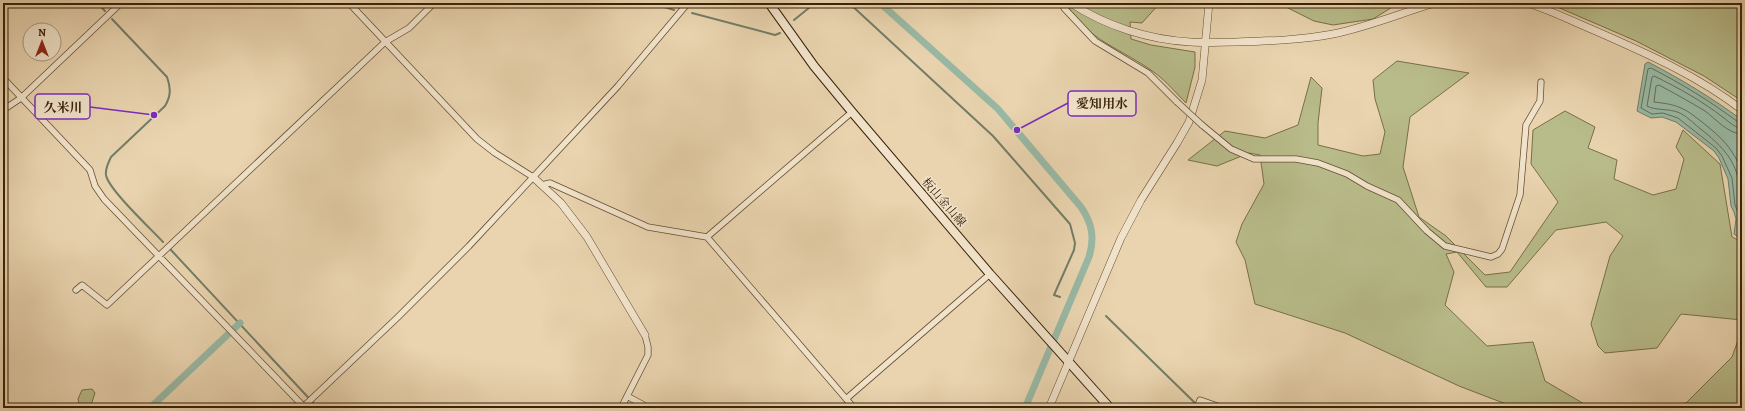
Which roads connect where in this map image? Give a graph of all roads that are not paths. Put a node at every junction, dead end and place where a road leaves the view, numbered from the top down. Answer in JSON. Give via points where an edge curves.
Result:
{"nodes":[{"id":1,"x":121,"y":3,"type":"edge"},
{"id":2,"x":349,"y":3,"type":"edge"},
{"id":3,"x":434,"y":3,"type":"edge"},
{"id":4,"x":688,"y":3,"type":"edge"},
{"id":5,"x":769,"y":3,"type":"edge"},
{"id":6,"x":1065,"y":3,"type":"edge"},
{"id":7,"x":1071,"y":3,"type":"edge"},
{"id":8,"x":1208,"y":3,"type":"edge"},
{"id":9,"x":1435,"y":3,"type":"edge"},
{"id":10,"x":1528,"y":3,"type":"edge"},
{"id":11,"x":1413,"y":6,"type":"edge"},
{"id":12,"x":385,"y":42,"type":"junction"},
{"id":13,"x":1205,"y":42,"type":"junction"},
{"id":14,"x":3,"y":78,"type":"edge"},
{"id":15,"x":1541,"y":82,"type":"dead end"},
{"id":16,"x":21,"y":98,"type":"junction"},
{"id":17,"x":3,"y":110,"type":"edge"},
{"id":18,"x":1742,"y":110,"type":"edge"},
{"id":19,"x":852,"y":112,"type":"junction"},
{"id":20,"x":533,"y":177,"type":"junction"},
{"id":21,"x":542,"y":185,"type":"junction"},
{"id":22,"x":707,"y":237,"type":"junction"},
{"id":23,"x":158,"y":256,"type":"junction"},
{"id":24,"x":990,"y":274,"type":"junction"},
{"id":25,"x":76,"y":290,"type":"dead end"},
{"id":26,"x":645,"y":335,"type":"joint"},
{"id":27,"x":1068,"y":363,"type":"junction"},
{"id":28,"x":627,"y":396,"type":"junction"},
{"id":29,"x":846,"y":399,"type":"junction"},
{"id":30,"x":304,"y":407,"type":"edge"},
{"id":31,"x":621,"y":408,"type":"edge"},
{"id":32,"x":649,"y":408,"type":"edge"},
{"id":33,"x":854,"y":408,"type":"edge"},
{"id":34,"x":1049,"y":408,"type":"edge"},
{"id":35,"x":1110,"y":408,"type":"edge"},
{"id":36,"x":1197,"y":408,"type":"edge"},
{"id":37,"x":1223,"y":408,"type":"edge"}],
"edges":[{"from":1,"to":16,"type":"street"},
{"from":2,"to":12,"type":"street"},
{"from":3,"to":12,"type":"street","via":[[409,28]]},
{"from":4,"to":20,"type":"street","via":[[618,86]]},
{"from":5,"to":19,"type":"main road","name":"板山金山線","via":[[814,66]]},
{"from":6,"to":15,"type":"street","bridge":true,"via":[[1064,8],[1068,14],[1095,42],[1148,73],[1202,126],[1231,149],[1254,160],[1296,159],[1318,163],[1347,174],[1398,200],[1427,232],[1445,246],[1491,257],[1502,249],[1520,195],[1526,125],[1540,100]]},
{"from":7,"to":13,"type":"street","via":[[1100,19],[1138,33],[1158,38]]},
{"from":8,"to":13,"type":"street"},
{"from":9,"to":11,"type":"street"},
{"from":10,"to":18,"type":"street","via":[[1660,60]]},
{"from":11,"to":13,"type":"street","via":[[1372,24],[1320,36],[1259,42]]},
{"from":12,"to":20,"type":"street","via":[[477,138],[495,153]]},
{"from":12,"to":23,"type":"street"},
{"from":13,"to":27,"type":"street","via":[[1199,92],[1189,122],[1134,212]]},
{"from":14,"to":16,"type":"street"},
{"from":16,"to":17,"type":"street"},
{"from":16,"to":23,"type":"street","via":[[90,170],[95,186],[104,199]]},
{"from":19,"to":22,"type":"street"},
{"from":19,"to":24,"type":"main road","name":"板山金山線"},
{"from":20,"to":21,"type":"street"},
{"from":20,"to":30,"type":"street","via":[[440,276]]},
{"from":21,"to":22,"type":"street","via":[[550,184],[648,227]]},
{"from":21,"to":26,"type":"street","via":[[561,203],[587,237]]},
{"from":22,"to":29,"type":"street"},
{"from":23,"to":25,"type":"street","via":[[107,305],[82,285]]},
{"from":23,"to":30,"type":"street"},
{"from":24,"to":27,"type":"main road","name":"板山金山線"},
{"from":24,"to":29,"type":"street"},
{"from":26,"to":28,"type":"street","via":[[648,355]]},
{"from":27,"to":34,"type":"street"},
{"from":27,"to":35,"type":"main road","name":"板山金山線"},
{"from":28,"to":31,"type":"street"},
{"from":28,"to":32,"type":"street"},
{"from":29,"to":33,"type":"street"},
{"from":36,"to":37,"type":"street","via":[[1200,400]]}]}
